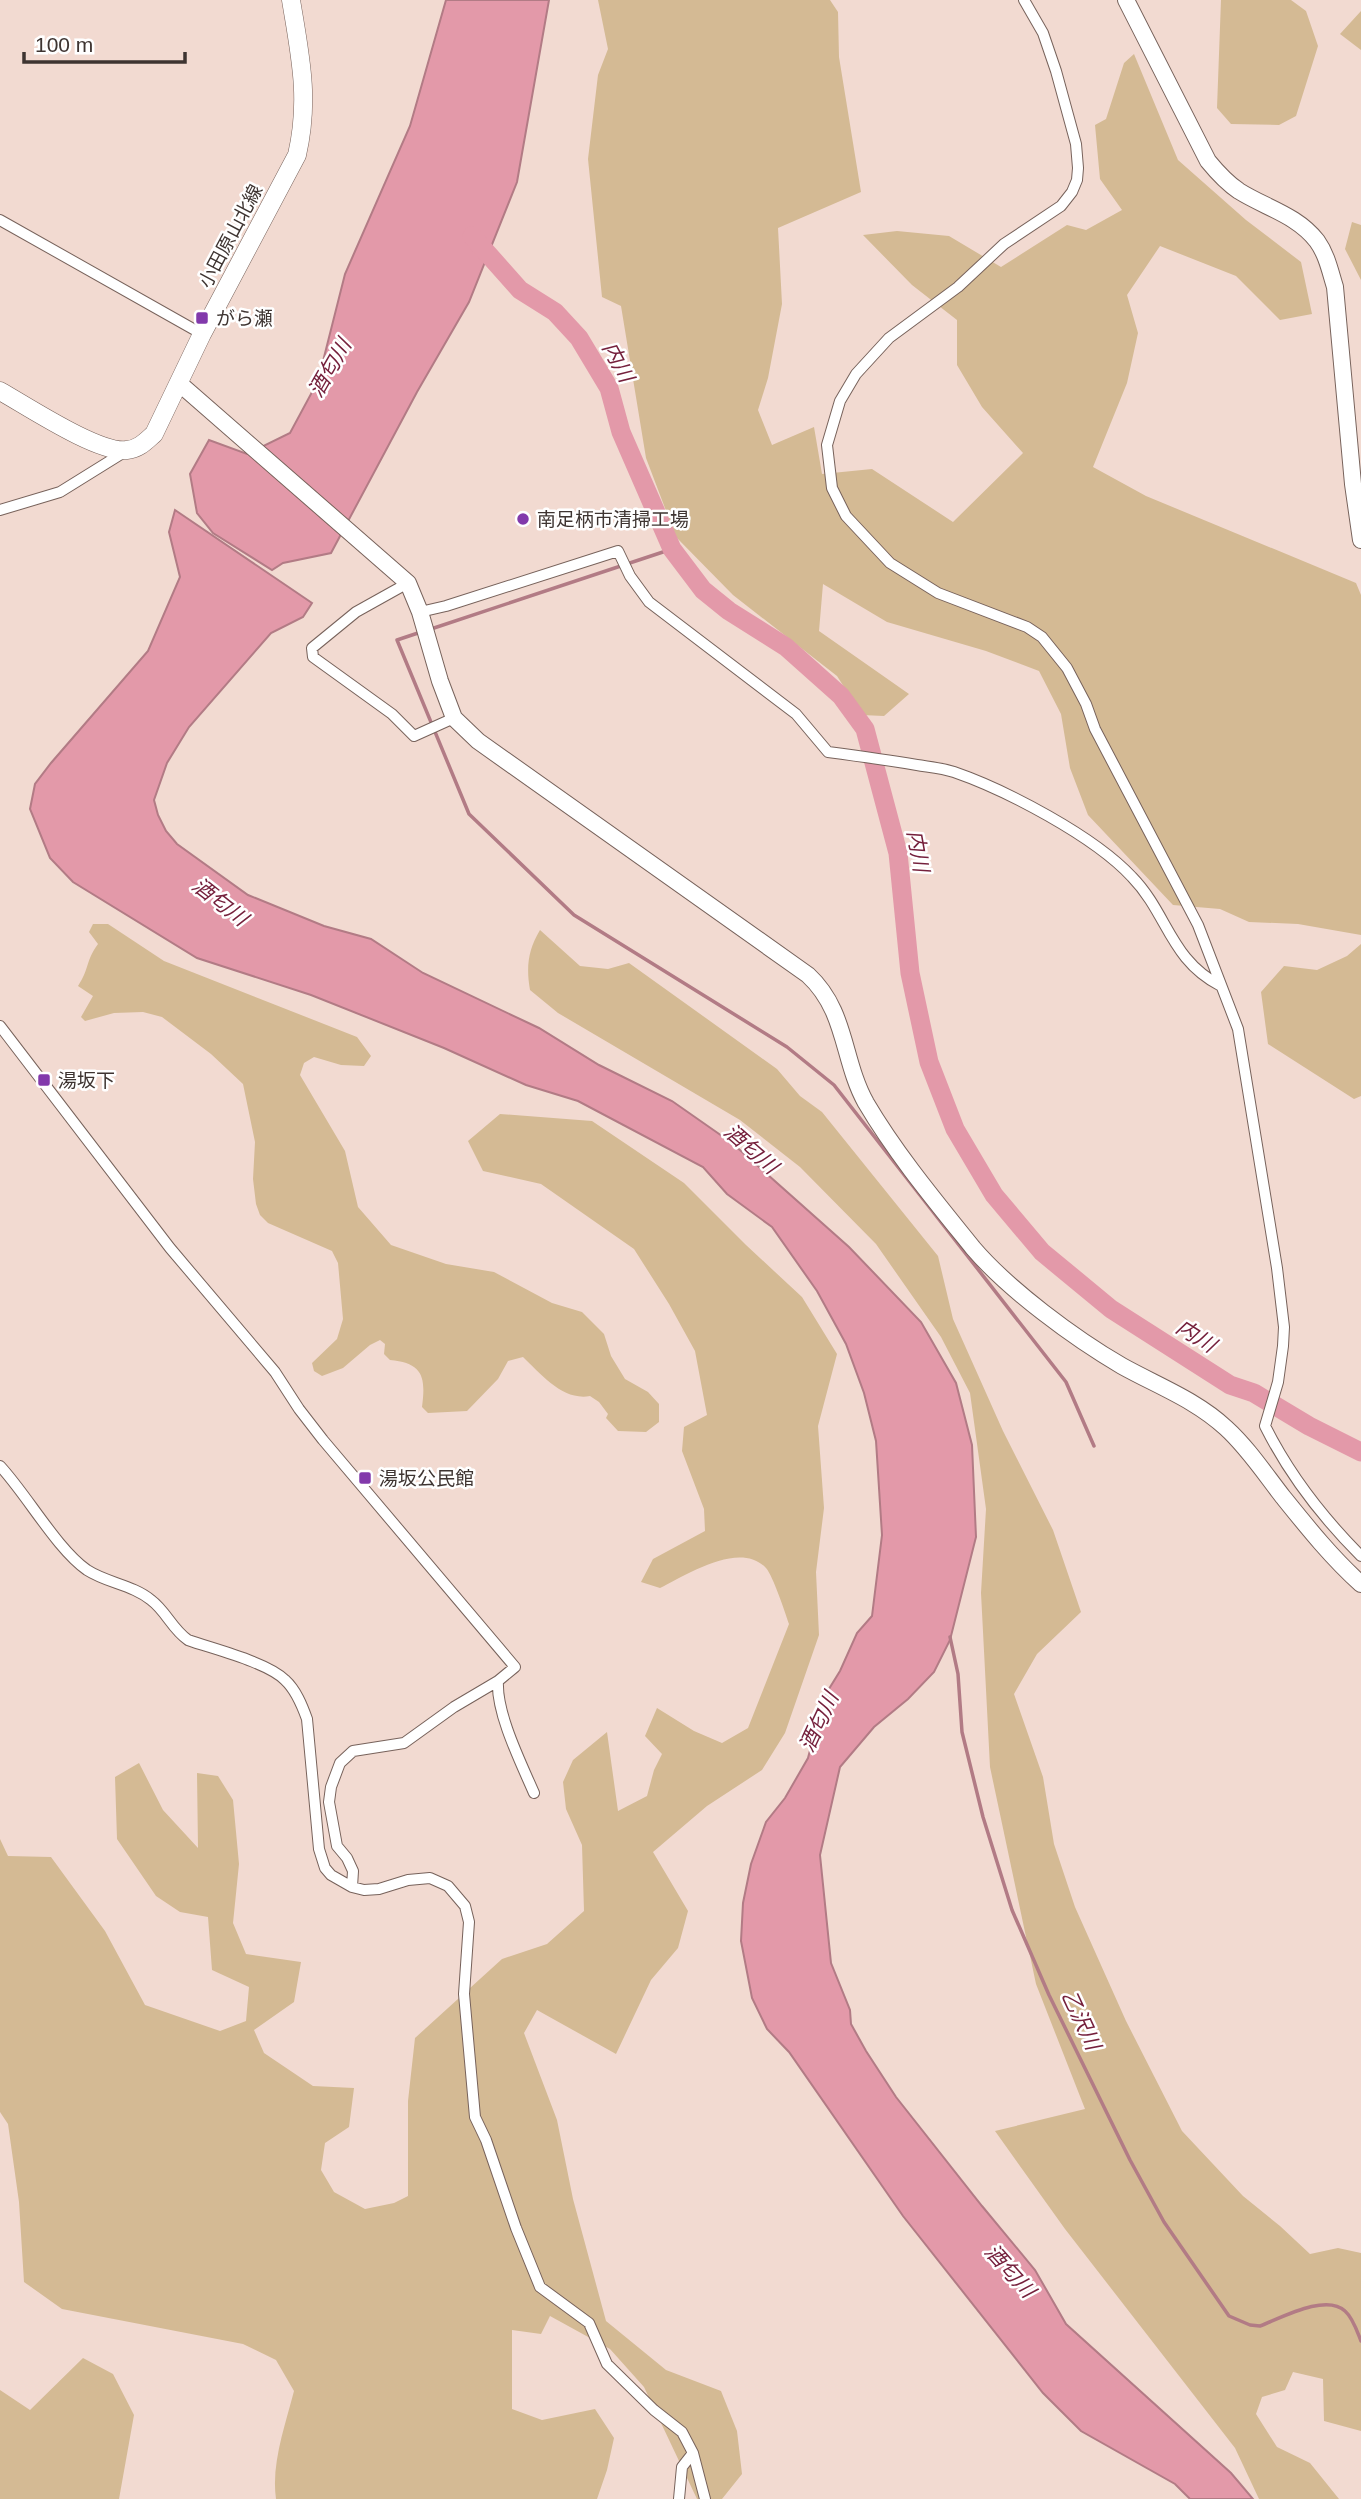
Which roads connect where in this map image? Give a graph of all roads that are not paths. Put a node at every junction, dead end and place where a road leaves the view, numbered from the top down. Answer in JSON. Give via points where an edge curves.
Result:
{"nodes":[{"id":1,"x":291,"y":0,"type":"edge"},
{"id":2,"x":1024,"y":0,"type":"edge"},
{"id":3,"x":1126,"y":0,"type":"edge"},
{"id":4,"x":0,"y":220,"type":"edge"},
{"id":5,"x":202,"y":334,"type":"junction"},
{"id":6,"x":180,"y":384,"type":"junction"},
{"id":7,"x":0,"y":391,"type":"edge"},
{"id":8,"x":126,"y":451,"type":"junction"},
{"id":9,"x":0,"y":510,"type":"edge"},
{"id":10,"x":1361,"y":540,"type":"edge"},
{"id":11,"x":405,"y":585,"type":"junction"},
{"id":12,"x":420,"y":611,"type":"junction"},
{"id":13,"x":450,"y":721,"type":"junction"},
{"id":14,"x":1221,"y":986,"type":"junction"},
{"id":15,"x":0,"y":1026,"type":"edge"},
{"id":16,"x":0,"y":1466,"type":"edge"},
{"id":17,"x":1361,"y":1556,"type":"edge"},
{"id":18,"x":1361,"y":1584,"type":"edge"},
{"id":19,"x":498,"y":1681,"type":"junction"},
{"id":20,"x":534,"y":1793,"type":"dead end"},
{"id":21,"x":352,"y":1887,"type":"junction"},
{"id":22,"x":693,"y":2453,"type":"junction"},
{"id":23,"x":679,"y":2499,"type":"edge"},
{"id":24,"x":705,"y":2499,"type":"edge"}],
"edges":[{"from":1,"to":5,"type":"main road","name":"小田原山北線","via":[[303,80],[303,127],[297,155]]},
{"from":2,"to":14,"type":"street","via":[[1043,33],[1056,71],[1076,144],[1077,180],[1061,206],[1004,244],[958,287],[889,338],[856,374],[840,401],[827,445],[832,488],[846,516],[899,569],[938,593],[1027,626],[1068,668],[1198,925]]},
{"from":3,"to":10,"type":"street","via":[[1208,161],[1240,191],[1303,226],[1327,261],[1335,287]]},
{"from":4,"to":5,"type":"street"},
{"from":5,"to":6,"type":"main road","name":"小田原山北線"},
{"from":6,"to":8,"type":"main road","name":"小田原山北線","via":[[154,434]]},
{"from":6,"to":11,"type":"street"},
{"from":7,"to":8,"type":"main road","via":[[102,448]]},
{"from":8,"to":9,"type":"street","via":[[60,492]]},
{"from":11,"to":12,"type":"street"},
{"from":11,"to":13,"type":"street","via":[[356,612],[312,648],[313,657],[414,736]]},
{"from":12,"to":13,"type":"street"},
{"from":12,"to":14,"type":"street","via":[[618,551],[649,602],[796,714],[828,752],[952,771],[1086,839],[1132,877],[1180,953],[1206,979]]},
{"from":13,"to":18,"type":"street","via":[[821,987],[839,1023],[865,1101],[975,1250],[1066,1330],[1191,1401],[1225,1427],[1337,1562]]},
{"from":14,"to":17,"type":"street","via":[[1238,1029],[1284,1327],[1278,1382],[1265,1426],[1300,1487]]},
{"from":15,"to":19,"type":"street","via":[[170,1248],[275,1372],[323,1440],[515,1667]]},
{"from":16,"to":21,"type":"street","via":[[85,1569],[149,1597],[188,1640],[265,1668],[291,1686],[309,1732],[321,1859],[336,1879]]},
{"from":19,"to":20,"type":"street","via":[[497,1696]]},
{"from":19,"to":21,"type":"street","via":[[404,1743],[353,1751],[340,1763],[329,1802],[337,1846],[353,1871]]},
{"from":21,"to":22,"type":"street","via":[[379,1889],[429,1878],[448,1886],[465,1906],[469,1922],[464,1994],[475,2116],[540,2287],[589,2323],[607,2364],[682,2432]]},
{"from":22,"to":23,"type":"street","via":[[682,2467]]},
{"from":22,"to":24,"type":"street"}]}
